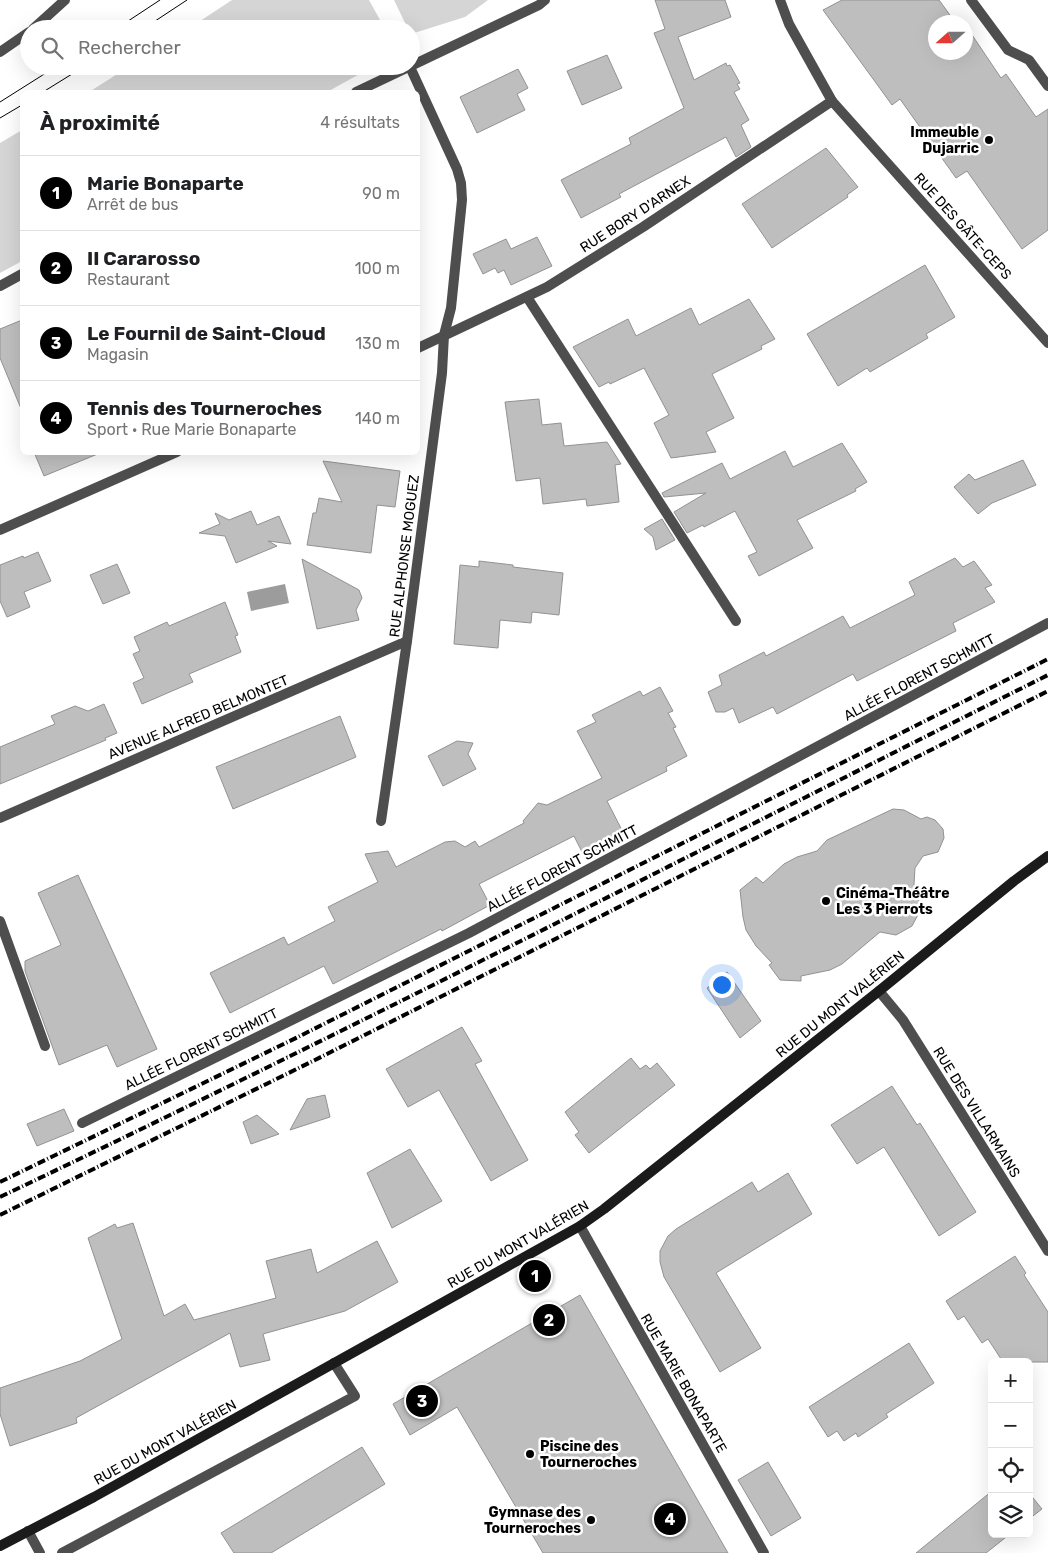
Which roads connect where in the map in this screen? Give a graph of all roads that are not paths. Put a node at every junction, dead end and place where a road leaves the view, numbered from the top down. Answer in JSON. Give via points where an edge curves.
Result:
{"nodes":[{"id":1,"x":65,"y":0,"type":"edge"},
{"id":2,"x":545,"y":0,"type":"edge"},
{"id":3,"x":780,"y":0,"type":"edge"},
{"id":4,"x":971,"y":0,"type":"edge"},
{"id":5,"x":43,"y":20,"type":"edge"},
{"id":6,"x":20,"y":38,"type":"edge"},
{"id":7,"x":0,"y":52,"type":"edge"},
{"id":8,"x":420,"y":62,"type":"edge"},
{"id":9,"x":393,"y":75,"type":"edge"},
{"id":10,"x":414,"y":75,"type":"edge"},
{"id":11,"x":1048,"y":86,"type":"edge"},
{"id":12,"x":360,"y":90,"type":"edge"},
{"id":13,"x":832,"y":100,"type":"junction"},
{"id":14,"x":20,"y":275,"type":"edge"},
{"id":15,"x":0,"y":286,"type":"edge"},
{"id":16,"x":526,"y":297,"type":"junction"},
{"id":17,"x":444,"y":334,"type":"junction"},
{"id":18,"x":1048,"y":343,"type":"edge"},
{"id":19,"x":420,"y":347,"type":"edge"},
{"id":20,"x":170,"y":455,"type":"edge"},
{"id":21,"x":0,"y":530,"type":"edge"},
{"id":22,"x":736,"y":621,"type":"dead end"},
{"id":23,"x":1048,"y":624,"type":"edge"},
{"id":24,"x":407,"y":640,"type":"junction"},
{"id":25,"x":0,"y":818,"type":"edge"},
{"id":26,"x":381,"y":821,"type":"dead end"},
{"id":27,"x":1048,"y":856,"type":"edge"},
{"id":28,"x":0,"y":921,"type":"edge"},
{"id":29,"x":879,"y":990,"type":"junction"},
{"id":30,"x":46,"y":1046,"type":"dead end"},
{"id":31,"x":82,"y":1122,"type":"dead end"},
{"id":32,"x":580,"y":1226,"type":"junction"},
{"id":33,"x":1048,"y":1251,"type":"edge"},
{"id":34,"x":334,"y":1363,"type":"junction"},
{"id":35,"x":28,"y":1531,"type":"junction"},
{"id":36,"x":0,"y":1546,"type":"edge"},
{"id":37,"x":40,"y":1553,"type":"edge"},
{"id":38,"x":62,"y":1553,"type":"edge"},
{"id":39,"x":764,"y":1553,"type":"edge"}],
"edges":[{"from":1,"to":5,"type":"street"},
{"from":2,"to":8,"type":"street"},
{"from":3,"to":13,"type":"street","name":"RUE DES GÂTE-CEPS","via":[[789,24]]},
{"from":4,"to":11,"type":"street","via":[[1008,50],[1029,60]]},
{"from":6,"to":7,"type":"street"},
{"from":9,"to":12,"type":"street"},
{"from":10,"to":17,"type":"street","name":"RUE ALPHONSE MOGUEZ","via":[[461,184],[452,298]]},
{"from":13,"to":16,"type":"street","name":"RUE BORY D'ARNEX","via":[[643,227]]},
{"from":13,"to":18,"type":"street","name":"RUE DES GÂTE-CEPS"},
{"from":14,"to":15,"type":"street"},
{"from":16,"to":17,"type":"street","name":"RUE BORY D'ARNEX"},
{"from":16,"to":22,"type":"street"},
{"from":17,"to":19,"type":"street","name":"RUE BORY D'ARNEX"},
{"from":17,"to":24,"type":"street","name":"RUE ALPHONSE MOGUEZ","via":[[442,373]]},
{"from":20,"to":21,"type":"street"},
{"from":23,"to":31,"type":"street","name":"ALLÉE FLORENT SCHMITT","via":[[469,933]]},
{"from":24,"to":25,"type":"street","name":"AVENUE ALFRED BELMONTET"},
{"from":24,"to":26,"type":"street","name":"RUE ALPHONSE MOGUEZ"},
{"from":27,"to":29,"type":"main road","name":"RUE DU MONT VALÉRIEN"},
{"from":28,"to":30,"type":"street"},
{"from":29,"to":32,"type":"main road","name":"RUE DU MONT VALÉRIEN"},
{"from":29,"to":33,"type":"street","name":"RUE DES VILLARMAINS","via":[[903,1020]]},
{"from":32,"to":34,"type":"main road","name":"RUE DU MONT VALÉRIEN"},
{"from":32,"to":39,"type":"street","name":"RUE MARIE BONAPARTE"},
{"from":34,"to":35,"type":"main road","name":"RUE DU MONT VALÉRIEN"},
{"from":34,"to":38,"type":"street","via":[[355,1396]]},
{"from":35,"to":36,"type":"main road","name":"RUE DU MONT VALÉRIEN"},
{"from":35,"to":37,"type":"street"}]}
